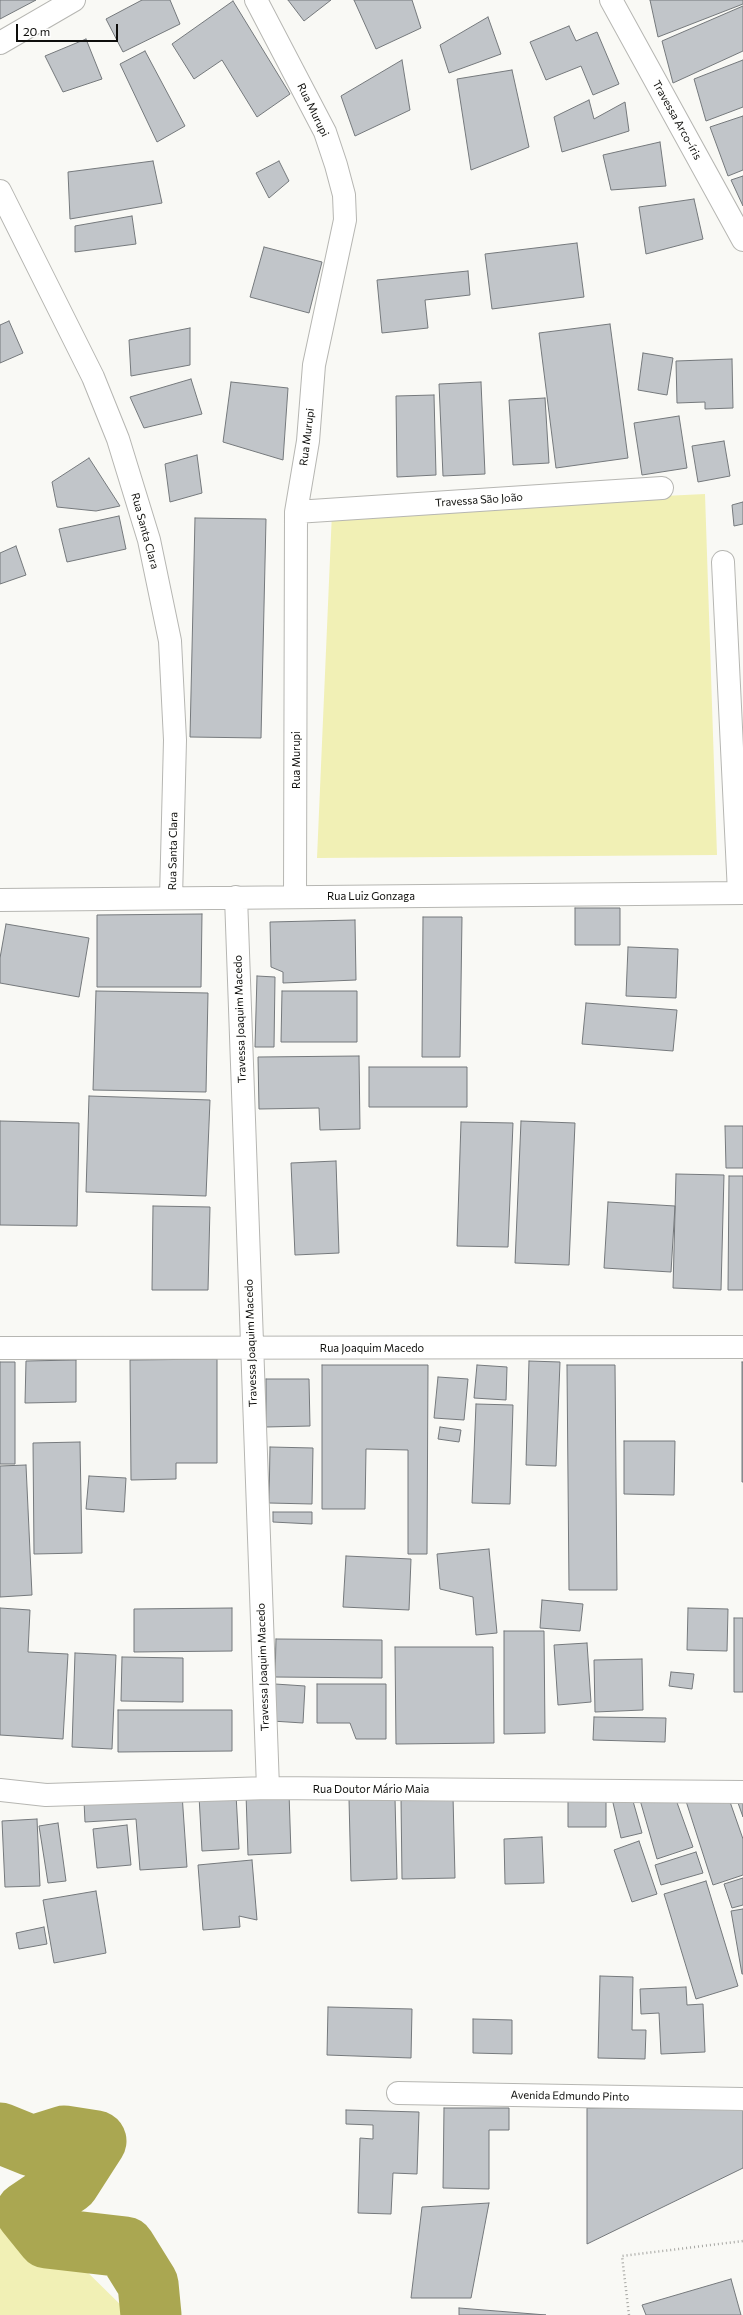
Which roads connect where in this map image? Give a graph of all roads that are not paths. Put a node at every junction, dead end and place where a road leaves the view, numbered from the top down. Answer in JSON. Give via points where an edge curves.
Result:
{"nodes":[{"id":1,"x":74,"y":0,"type":"edge"},
{"id":2,"x":256,"y":0,"type":"edge"},
{"id":3,"x":611,"y":0,"type":"edge"},
{"id":4,"x":0,"y":43,"type":"edge"},
{"id":5,"x":0,"y":191,"type":"edge"},
{"id":6,"x":743,"y":240,"type":"edge"},
{"id":7,"x":662,"y":488,"type":"dead end"},
{"id":8,"x":296,"y":512,"type":"junction"},
{"id":9,"x":723,"y":562,"type":"dead end"},
{"id":10,"x":741,"y":893,"type":"edge"},
{"id":11,"x":295,"y":896,"type":"junction"},
{"id":12,"x":236,"y":897,"type":"junction"},
{"id":13,"x":172,"y":898,"type":"junction"},
{"id":14,"x":0,"y":900,"type":"edge"},
{"id":15,"x":743,"y":1346,"type":"edge"},
{"id":16,"x":0,"y":1348,"type":"edge"},
{"id":17,"x":251,"y":1349,"type":"junction"},
{"id":18,"x":268,"y":1788,"type":"junction"},
{"id":19,"x":0,"y":1790,"type":"edge"},
{"id":20,"x":743,"y":1792,"type":"edge"},
{"id":21,"x":398,"y":2094,"type":"dead end"},
{"id":22,"x":743,"y":2099,"type":"edge"}],
"edges":[{"from":1,"to":4,"type":"street"},
{"from":2,"to":8,"type":"street","name":"Rua Murupi","via":[[325,132],[344,195],[345,220],[339,258],[314,365],[308,441]]},
{"from":3,"to":6,"type":"street","name":"Travessa Arco-íris"},
{"from":5,"to":13,"type":"street","name":"Rua Santa Clara","via":[[96,384],[118,439],[149,540],[170,640],[175,740]]},
{"from":7,"to":8,"type":"street","name":"Travessa São João"},
{"from":8,"to":11,"type":"street","name":"Rua Murupi"},
{"from":9,"to":10,"type":"street"},
{"from":10,"to":11,"type":"street","name":"Rua Luiz Gonzaga"},
{"from":11,"to":12,"type":"street","name":"Rua Luiz Gonzaga"},
{"from":12,"to":13,"type":"street","name":"Rua Luiz Gonzaga"},
{"from":12,"to":17,"type":"street","name":"Travessa Joaquim Macedo"},
{"from":13,"to":14,"type":"street","name":"Rua Luiz Gonzaga"},
{"from":15,"to":17,"type":"street","name":"Rua Joaquim Macedo"},
{"from":16,"to":17,"type":"street","name":"Rua Joaquim Macedo"},
{"from":17,"to":18,"type":"street","name":"Travessa Joaquim Macedo"},
{"from":18,"to":19,"type":"street","name":"Rua Doutor Mário Maia","via":[[46,1795]]},
{"from":18,"to":20,"type":"street","name":"Rua Doutor Mário Maia"},
{"from":21,"to":22,"type":"street","name":"Avenida Edmundo Pinto"}]}
